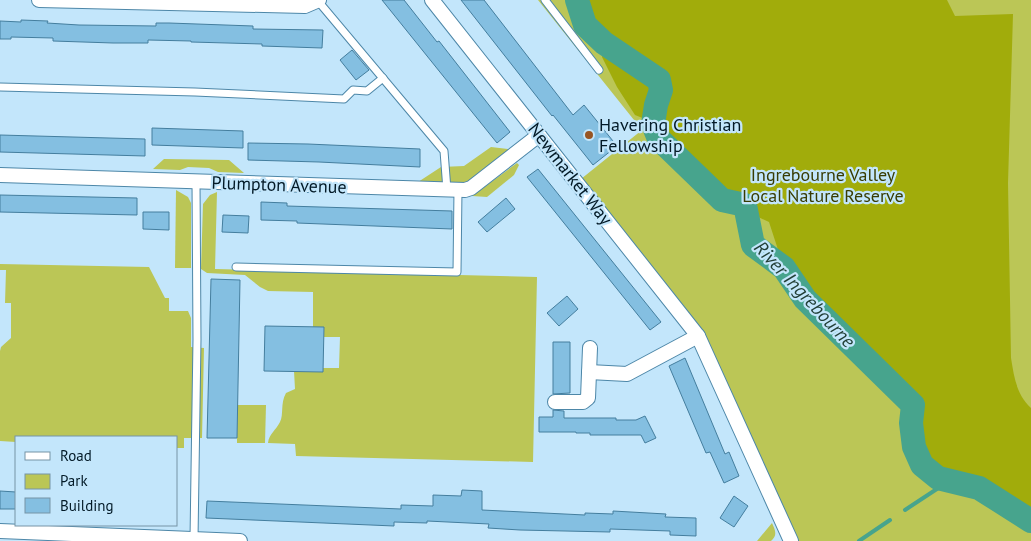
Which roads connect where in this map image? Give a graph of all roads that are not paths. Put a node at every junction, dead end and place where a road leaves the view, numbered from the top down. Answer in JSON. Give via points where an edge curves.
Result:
{"nodes":[{"id":1,"x":39,"y":0,"type":"edge"},
{"id":2,"x":319,"y":0,"type":"edge"},
{"id":3,"x":432,"y":0,"type":"edge"},
{"id":4,"x":544,"y":0,"type":"edge"},
{"id":5,"x":599,"y":70,"type":"dead end"},
{"id":6,"x":383,"y":78,"type":"junction"},
{"id":7,"x":0,"y":87,"type":"edge"},
{"id":8,"x":539,"y":135,"type":"junction"},
{"id":9,"x":0,"y":175,"type":"edge"},
{"id":10,"x":196,"y":182,"type":"junction"},
{"id":11,"x":453,"y":190,"type":"junction"},
{"id":12,"x":236,"y":267,"type":"dead end"},
{"id":13,"x":698,"y":336,"type":"junction"},
{"id":14,"x":590,"y":348,"type":"dead end"},
{"id":15,"x":589,"y":372,"type":"junction"},
{"id":16,"x":555,"y":402,"type":"dead end"},
{"id":17,"x":0,"y":531,"type":"edge"},
{"id":18,"x":194,"y":540,"type":"junction"},
{"id":19,"x":240,"y":541,"type":"edge"},
{"id":20,"x":791,"y":541,"type":"edge"}],
"edges":[{"from":1,"to":2,"type":"street","via":[[305,6]]},
{"from":2,"to":6,"type":"lane"},
{"from":3,"to":8,"type":"street","name":"Newmarket Way"},
{"from":4,"to":5,"type":"lane"},
{"from":6,"to":7,"type":"lane","via":[[367,91],[353,90],[344,99]]},
{"from":6,"to":11,"type":"lane","via":[[444,151]]},
{"from":8,"to":11,"type":"street","name":"Plumpton Avenue","via":[[471,188]]},
{"from":8,"to":13,"type":"street","name":"Newmarket Way"},
{"from":9,"to":10,"type":"street","name":"Plumpton Avenue"},
{"from":10,"to":11,"type":"street","name":"Plumpton Avenue"},
{"from":10,"to":18,"type":"lane"},
{"from":11,"to":12,"type":"lane","via":[[457,272]]},
{"from":13,"to":15,"type":"street","via":[[627,374]]},
{"from":13,"to":20,"type":"street","name":"Newmarket Way"},
{"from":14,"to":15,"type":"street"},
{"from":15,"to":16,"type":"street","via":[[588,398],[583,402]]},
{"from":17,"to":18,"type":"street"},
{"from":18,"to":19,"type":"street"}]}
